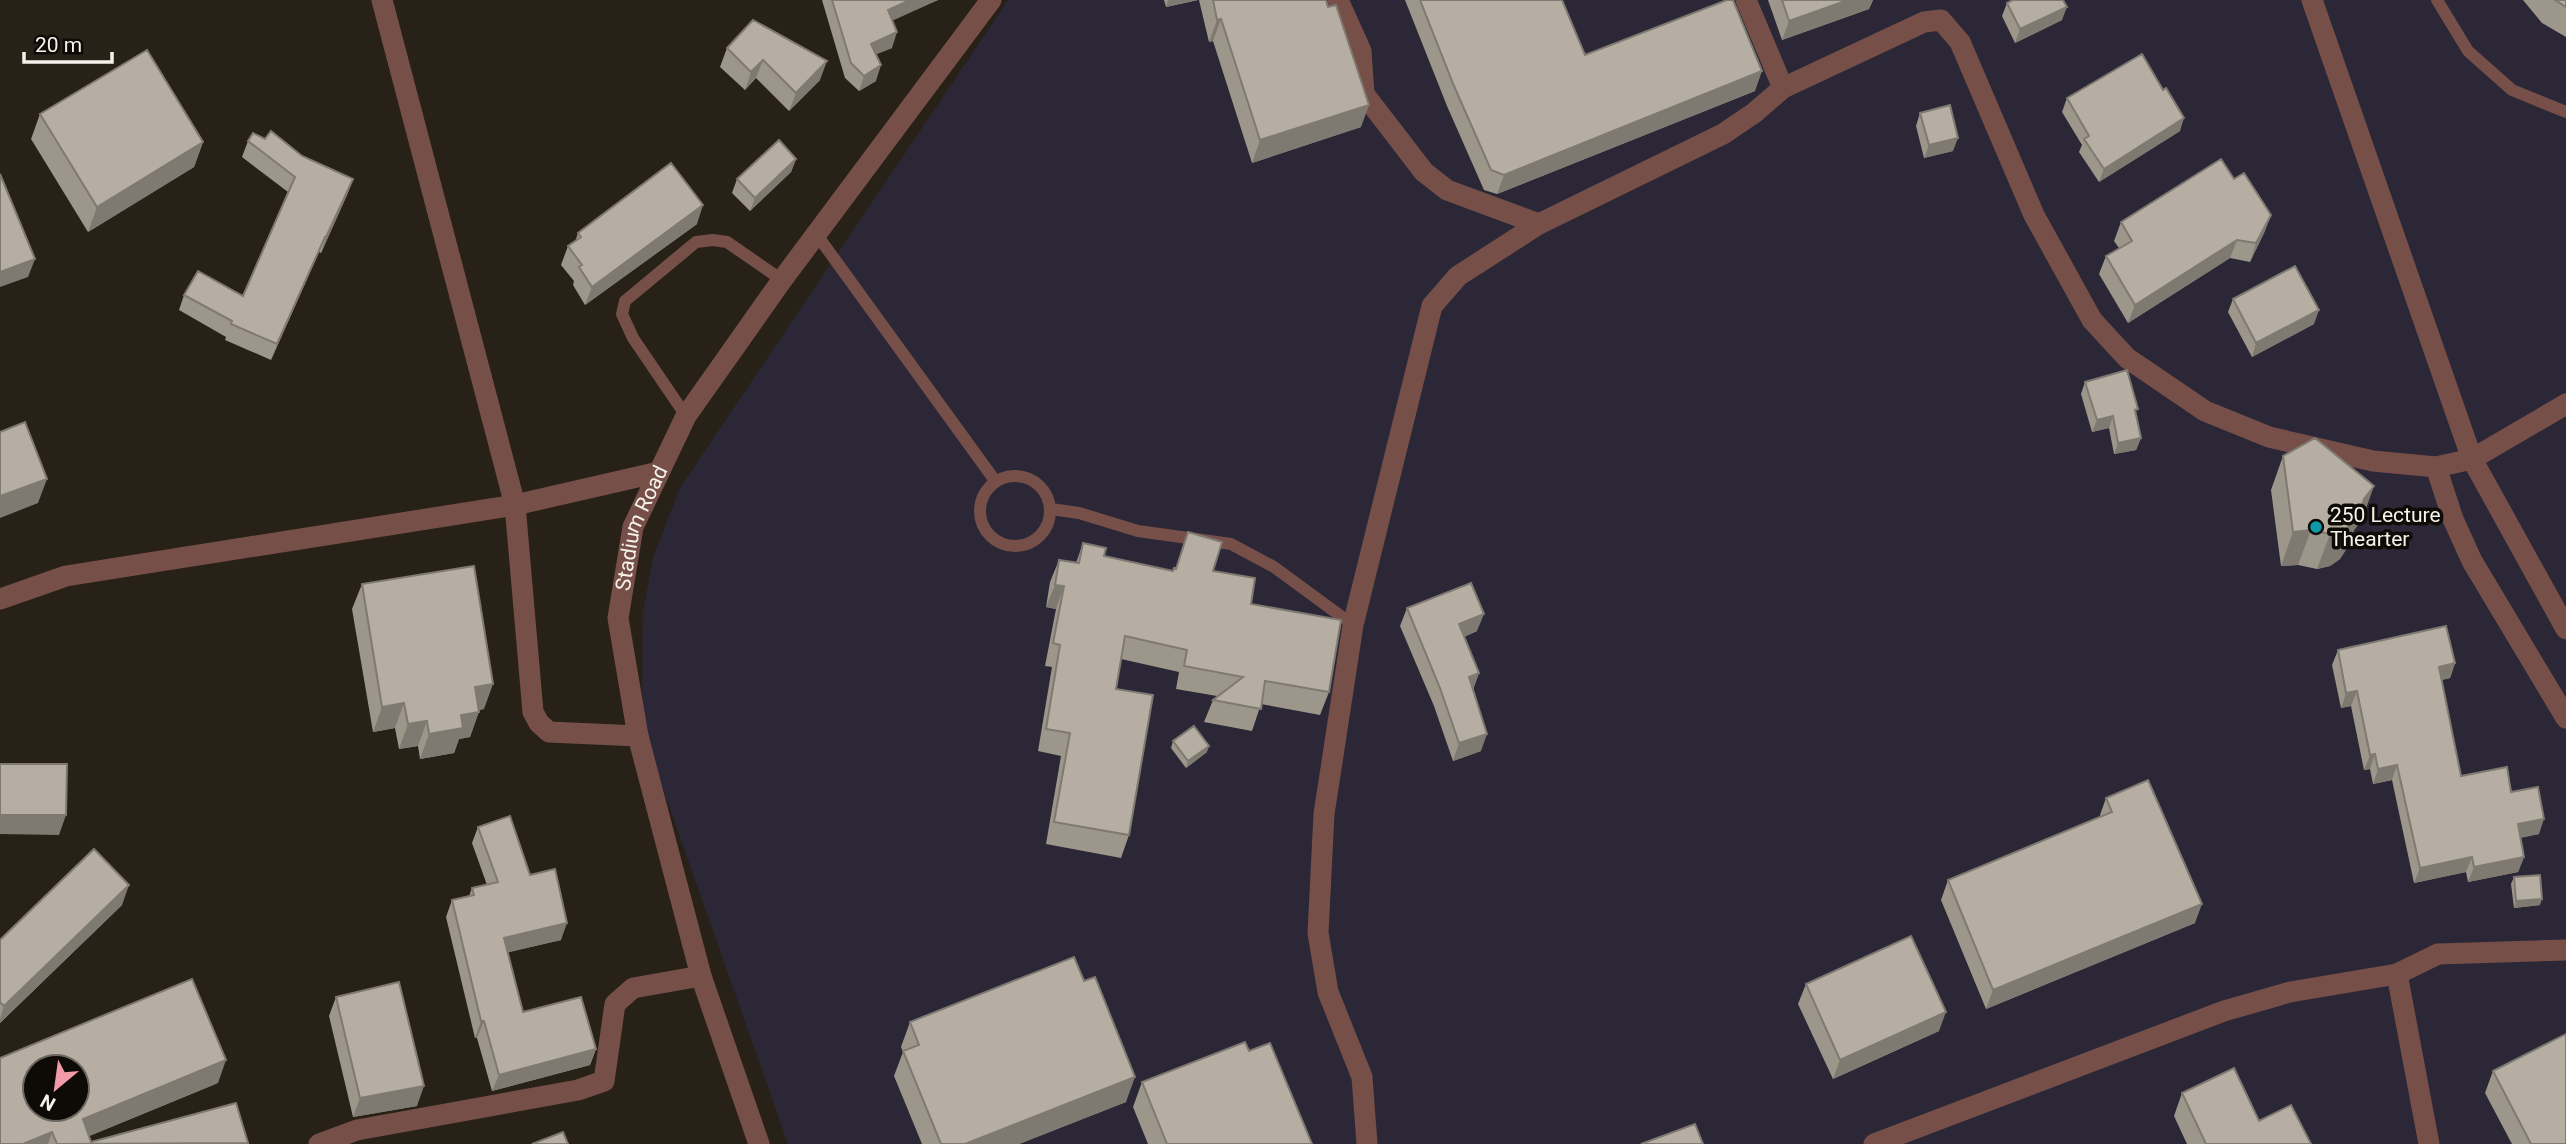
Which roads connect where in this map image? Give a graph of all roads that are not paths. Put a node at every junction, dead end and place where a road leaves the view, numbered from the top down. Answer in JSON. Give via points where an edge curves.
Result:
{"nodes":[{"id":1,"x":382,"y":0,"type":"edge"},
{"id":2,"x":991,"y":0,"type":"edge"},
{"id":3,"x":1338,"y":0,"type":"edge"},
{"id":4,"x":1746,"y":0,"type":"edge"},
{"id":5,"x":2312,"y":0,"type":"edge"},
{"id":6,"x":2437,"y":0,"type":"edge"},
{"id":7,"x":1783,"y":88,"type":"junction"},
{"id":8,"x":2566,"y":112,"type":"edge"},
{"id":9,"x":1539,"y":225,"type":"junction"},
{"id":10,"x":817,"y":235,"type":"junction"},
{"id":11,"x":782,"y":280,"type":"junction"},
{"id":12,"x":2566,"y":404,"type":"edge"},
{"id":13,"x":686,"y":416,"type":"junction"},
{"id":14,"x":2472,"y":459,"type":"junction"},
{"id":15,"x":2437,"y":467,"type":"junction"},
{"id":16,"x":659,"y":472,"type":"junction"},
{"id":17,"x":996,"y":482,"type":"junction"},
{"id":18,"x":515,"y":505,"type":"junction"},
{"id":19,"x":1051,"y":509,"type":"junction"},
{"id":20,"x":0,"y":599,"type":"edge"},
{"id":21,"x":1353,"y":625,"type":"junction"},
{"id":22,"x":2566,"y":629,"type":"edge"},
{"id":23,"x":2566,"y":718,"type":"edge"},
{"id":24,"x":638,"y":736,"type":"junction"},
{"id":25,"x":2566,"y":950,"type":"edge"},
{"id":26,"x":2397,"y":974,"type":"junction"},
{"id":27,"x":701,"y":976,"type":"junction"},
{"id":28,"x":357,"y":1137,"type":"edge"},
{"id":29,"x":319,"y":1144,"type":"edge"},
{"id":30,"x":760,"y":1144,"type":"edge"},
{"id":31,"x":1367,"y":1144,"type":"edge"},
{"id":32,"x":1874,"y":1144,"type":"edge"},
{"id":33,"x":2429,"y":1144,"type":"edge"}],
"edges":[{"from":1,"to":18,"type":"street"},
{"from":2,"to":10,"type":"street","name":"Stadium Road"},
{"from":3,"to":9,"type":"street","via":[[1361,51],[1364,94],[1424,172],[1447,190]]},
{"from":4,"to":7,"type":"street"},
{"from":5,"to":14,"type":"street"},
{"from":6,"to":8,"type":"lane","via":[[2468,51],[2512,90]]},
{"from":7,"to":9,"type":"street","via":[[1723,134]]},
{"from":7,"to":15,"type":"street","via":[[1924,22],[1941,20],[1960,42],[2034,215],[2092,320],[2127,358],[2206,411],[2269,437],[2373,461]]},
{"from":9,"to":21,"type":"street","via":[[1458,276],[1432,306]]},
{"from":10,"to":11,"type":"street","name":"Stadium Road"},
{"from":10,"to":17,"type":"lane"},
{"from":11,"to":13,"type":"street","name":"Stadium Road"},
{"from":11,"to":13,"type":"lane","via":[[727,242],[696,242],[625,301],[622,314],[633,338]]},
{"from":12,"to":14,"type":"street"},
{"from":13,"to":16,"type":"street","name":"Stadium Road"},
{"from":14,"to":15,"type":"street"},
{"from":14,"to":22,"type":"street"},
{"from":15,"to":23,"type":"street","via":[[2472,561]]},
{"from":16,"to":18,"type":"street"},
{"from":16,"to":24,"type":"street","name":"Stadium Road","via":[[633,527],[618,618]]},
{"from":17,"to":19,"type":"lane","via":[[1019,476],[1031,480],[1048,497]]},
{"from":17,"to":19,"type":"lane","via":[[981,501],[980,513],[983,525],[1000,542],[1012,546],[1035,540],[1044,532]]},
{"from":18,"to":20,"type":"street","via":[[66,576]]},
{"from":18,"to":24,"type":"street","via":[[531,703],[539,723],[554,733]]},
{"from":19,"to":21,"type":"lane","via":[[1138,531],[1231,544],[1275,567]]},
{"from":21,"to":31,"type":"street","via":[[1324,814],[1318,933],[1328,992],[1362,1077]]},
{"from":24,"to":27,"type":"street","name":"Stadium Road"},
{"from":25,"to":26,"type":"street","via":[[2438,954]]},
{"from":26,"to":32,"type":"street","via":[[2290,992],[2224,1012]]},
{"from":26,"to":33,"type":"street"},
{"from":27,"to":28,"type":"street","via":[[633,988],[615,1004],[604,1081]]},
{"from":27,"to":30,"type":"street","name":"Stadium Road"},
{"from":28,"to":29,"type":"street"}]}
